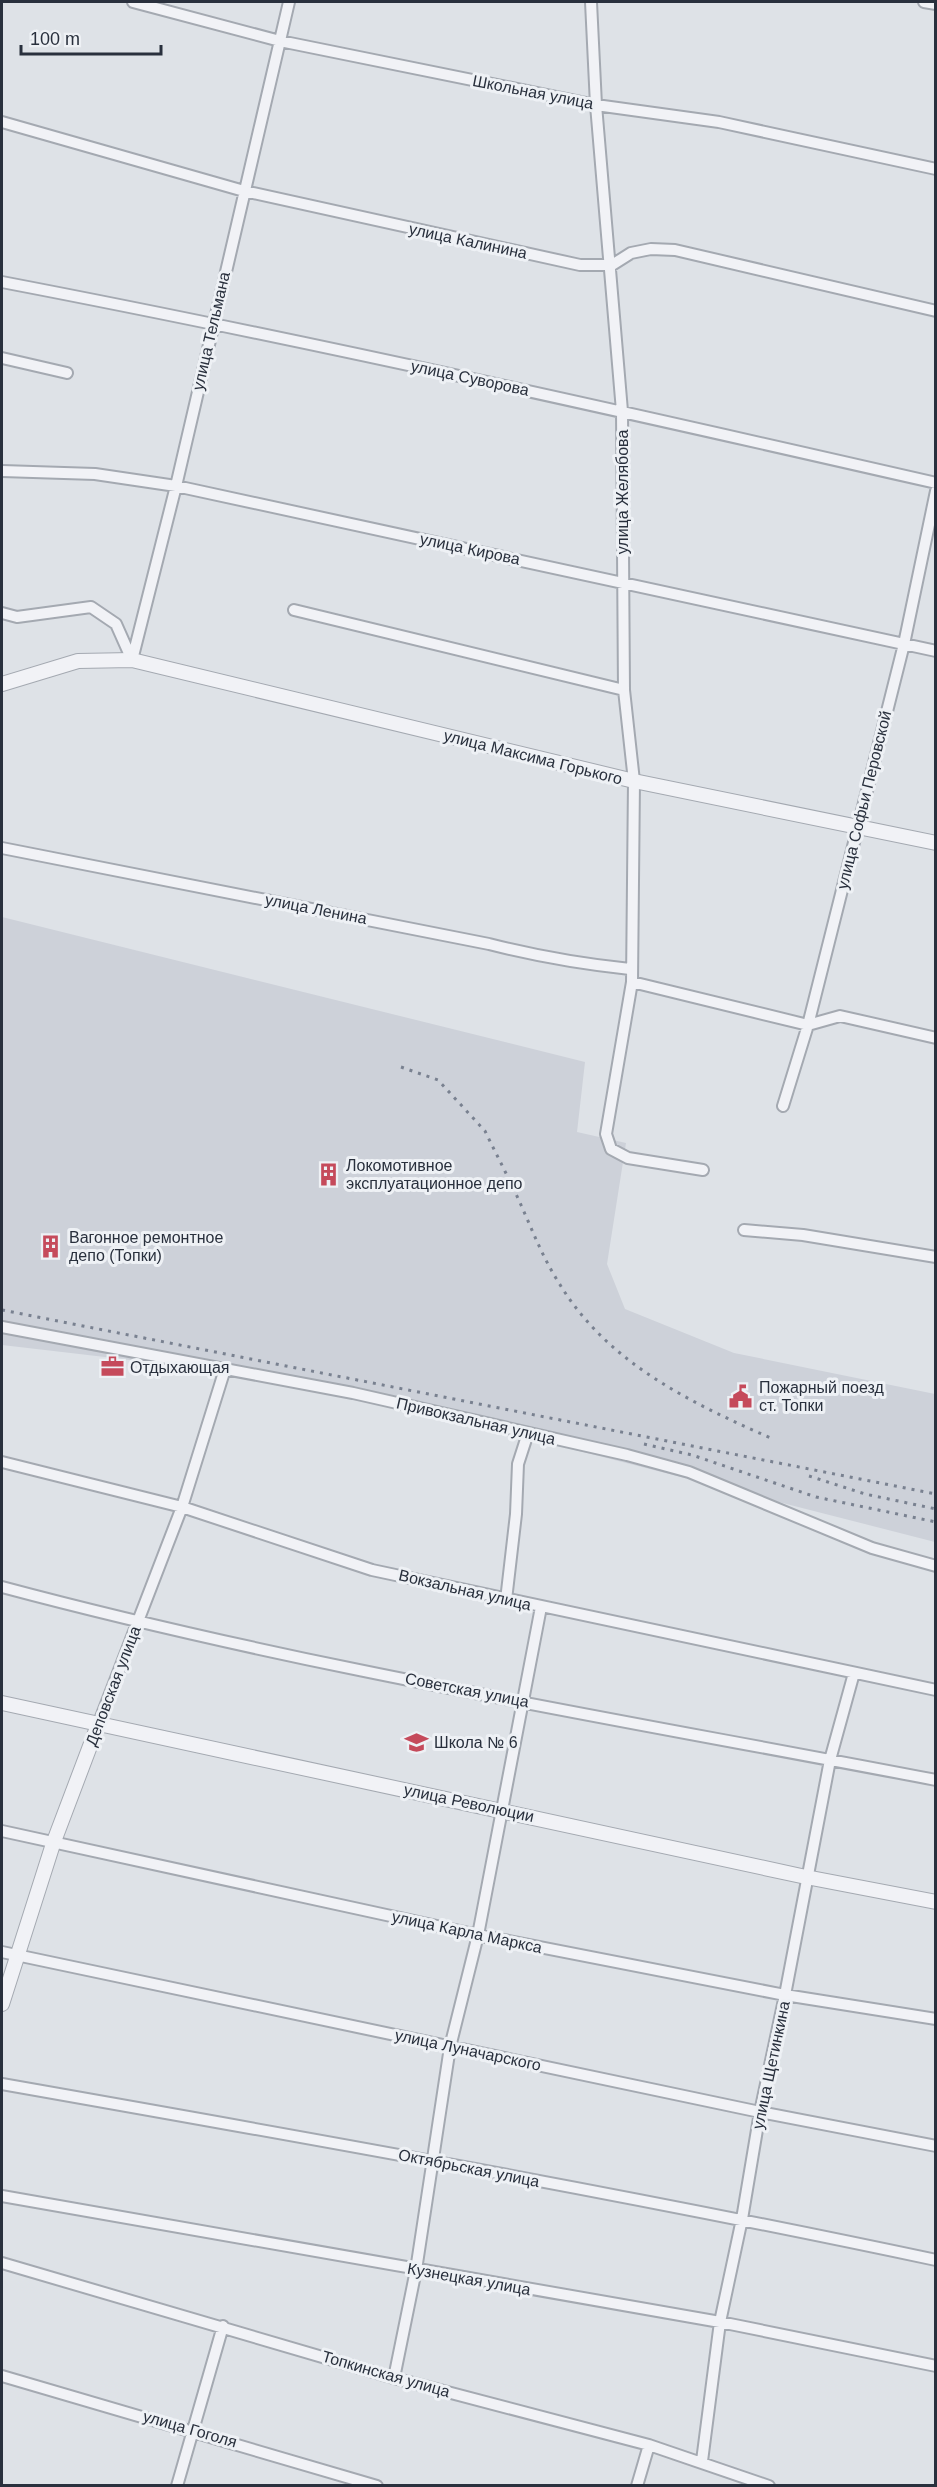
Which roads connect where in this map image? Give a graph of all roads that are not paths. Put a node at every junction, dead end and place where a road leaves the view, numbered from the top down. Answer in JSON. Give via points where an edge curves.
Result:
{"nodes":[{"id":1,"x":133,"y":2,"type":"edge"},
{"id":2,"x":289,"y":2,"type":"edge"},
{"id":3,"x":591,"y":2,"type":"edge"},
{"id":4,"x":924,"y":2,"type":"edge"},
{"id":5,"x":936,"y":4,"type":"edge"},
{"id":6,"x":280,"y":40,"type":"junction"},
{"id":7,"x":596,"y":105,"type":"junction"},
{"id":8,"x":2,"y":122,"type":"edge"},
{"id":9,"x":936,"y":169,"type":"edge"},
{"id":10,"x":244,"y":191,"type":"junction"},
{"id":11,"x":612,"y":265,"type":"junction"},
{"id":12,"x":2,"y":282,"type":"edge"},
{"id":13,"x":936,"y":311,"type":"edge"},
{"id":14,"x":213,"y":322,"type":"junction"},
{"id":15,"x":2,"y":358,"type":"edge"},
{"id":16,"x":67,"y":373,"type":"dead end"},
{"id":17,"x":622,"y":411,"type":"junction"},
{"id":18,"x":2,"y":471,"type":"edge"},
{"id":19,"x":936,"y":483,"type":"edge"},
{"id":20,"x":176,"y":486,"type":"junction"},
{"id":21,"x":936,"y":491,"type":"edge"},
{"id":22,"x":622,"y":581,"type":"junction"},
{"id":23,"x":294,"y":610,"type":"dead end"},
{"id":24,"x":2,"y":613,"type":"edge"},
{"id":25,"x":904,"y":644,"type":"junction"},
{"id":26,"x":936,"y":651,"type":"edge"},
{"id":27,"x":132,"y":660,"type":"junction"},
{"id":28,"x":2,"y":684,"type":"edge"},
{"id":29,"x":624,"y":690,"type":"junction"},
{"id":30,"x":634,"y":781,"type":"junction"},
{"id":31,"x":857,"y":827,"type":"junction"},
{"id":32,"x":936,"y":843,"type":"edge"},
{"id":33,"x":2,"y":848,"type":"edge"},
{"id":34,"x":630,"y":969,"type":"junction"},
{"id":35,"x":632,"y":982,"type":"junction"},
{"id":36,"x":808,"y":1025,"type":"junction"},
{"id":37,"x":936,"y":1038,"type":"edge"},
{"id":38,"x":783,"y":1106,"type":"dead end"},
{"id":39,"x":703,"y":1170,"type":"dead end"},
{"id":40,"x":744,"y":1230,"type":"dead end"},
{"id":41,"x":936,"y":1257,"type":"edge"},
{"id":42,"x":2,"y":1328,"type":"edge"},
{"id":43,"x":225,"y":1369,"type":"junction"},
{"id":44,"x":528,"y":1433,"type":"junction"},
{"id":45,"x":2,"y":1462,"type":"edge"},
{"id":46,"x":182,"y":1508,"type":"junction"},
{"id":47,"x":936,"y":1566,"type":"edge"},
{"id":48,"x":2,"y":1587,"type":"edge"},
{"id":49,"x":506,"y":1600,"type":"junction"},
{"id":50,"x":541,"y":1608,"type":"junction"},
{"id":51,"x":136,"y":1623,"type":"junction"},
{"id":52,"x":854,"y":1673,"type":"junction"},
{"id":53,"x":936,"y":1690,"type":"edge"},
{"id":54,"x":522,"y":1702,"type":"junction"},
{"id":55,"x":2,"y":1704,"type":"edge"},
{"id":56,"x":98,"y":1725,"type":"junction"},
{"id":57,"x":830,"y":1760,"type":"junction"},
{"id":58,"x":936,"y":1780,"type":"edge"},
{"id":59,"x":502,"y":1809,"type":"junction"},
{"id":60,"x":2,"y":1831,"type":"edge"},
{"id":61,"x":53,"y":1844,"type":"junction"},
{"id":62,"x":806,"y":1877,"type":"junction"},
{"id":63,"x":936,"y":1902,"type":"edge"},
{"id":64,"x":478,"y":1935,"type":"junction"},
{"id":65,"x":2,"y":1952,"type":"edge"},
{"id":66,"x":16,"y":1956,"type":"junction"},
{"id":67,"x":785,"y":1995,"type":"junction"},
{"id":68,"x":2,"y":2004,"type":"edge"},
{"id":69,"x":936,"y":2019,"type":"edge"},
{"id":70,"x":450,"y":2046,"type":"junction"},
{"id":71,"x":2,"y":2084,"type":"edge"},
{"id":72,"x":760,"y":2112,"type":"junction"},
{"id":73,"x":936,"y":2146,"type":"edge"},
{"id":74,"x":434,"y":2161,"type":"junction"},
{"id":75,"x":2,"y":2196,"type":"edge"},
{"id":76,"x":742,"y":2219,"type":"junction"},
{"id":77,"x":936,"y":2260,"type":"edge"},
{"id":78,"x":2,"y":2263,"type":"edge"},
{"id":79,"x":416,"y":2270,"type":"junction"},
{"id":80,"x":720,"y":2322,"type":"junction"},
{"id":81,"x":223,"y":2326,"type":"junction"},
{"id":82,"x":936,"y":2366,"type":"edge"},
{"id":83,"x":2,"y":2376,"type":"edge"},
{"id":84,"x":394,"y":2378,"type":"junction"},
{"id":85,"x":195,"y":2430,"type":"junction"},
{"id":86,"x":649,"y":2445,"type":"junction"},
{"id":87,"x":702,"y":2461,"type":"junction"},
{"id":88,"x":177,"y":2486,"type":"edge"},
{"id":89,"x":377,"y":2486,"type":"edge"},
{"id":90,"x":637,"y":2486,"type":"edge"},
{"id":91,"x":769,"y":2486,"type":"edge"}],
"edges":[{"from":1,"to":6,"type":"street","name":"Школьная улица"},
{"from":2,"to":6,"type":"street","name":"улица Тельмана"},
{"from":3,"to":7,"type":"street","name":"улица Желябова"},
{"from":4,"to":5,"type":"street"},
{"from":6,"to":7,"type":"street","name":"Школьная улица"},
{"from":6,"to":10,"type":"street","name":"улица Тельмана"},
{"from":7,"to":9,"type":"street","name":"Школьная улица","via":[[719,122]]},
{"from":7,"to":11,"type":"street","name":"улица Желябова"},
{"from":8,"to":10,"type":"street","name":"улица Калинина"},
{"from":10,"to":11,"type":"street","name":"улица Калинина","via":[[580,266]]},
{"from":10,"to":14,"type":"street","name":"улица Тельмана"},
{"from":11,"to":13,"type":"street","name":"улица Калинина","via":[[651,249],[675,250]]},
{"from":11,"to":17,"type":"street","name":"улица Желябова"},
{"from":12,"to":14,"type":"street","name":"улица Суворова"},
{"from":14,"to":17,"type":"street","name":"улица Суворова"},
{"from":14,"to":20,"type":"street","name":"улица Тельмана"},
{"from":15,"to":16,"type":"street"},
{"from":17,"to":19,"type":"street","name":"улица Суворова"},
{"from":17,"to":22,"type":"street","name":"улица Желябова"},
{"from":18,"to":20,"type":"street","name":"улица Кирова","via":[[94,474]]},
{"from":20,"to":22,"type":"street","name":"улица Кирова"},
{"from":20,"to":27,"type":"street","name":"улица Тельмана"},
{"from":21,"to":25,"type":"street","name":"улица Софьи Перовской"},
{"from":22,"to":25,"type":"street","name":"улица Кирова"},
{"from":22,"to":29,"type":"street","name":"улица Желябова"},
{"from":23,"to":29,"type":"street"},
{"from":24,"to":27,"type":"street","via":[[17,617],[91,606],[116,624]]},
{"from":25,"to":26,"type":"street","name":"улица Кирова"},
{"from":25,"to":31,"type":"street","name":"улица Софьи Перовской"},
{"from":27,"to":28,"type":"street","name":"улица Максима Горького","via":[[78,661]]},
{"from":27,"to":30,"type":"street","name":"улица Максима Горького"},
{"from":29,"to":30,"type":"street","name":"улица Желябова"},
{"from":30,"to":31,"type":"street","name":"улица Максима Горького"},
{"from":30,"to":34,"type":"street","name":"улица Желябова"},
{"from":31,"to":32,"type":"street","name":"улица Максима Горького"},
{"from":31,"to":36,"type":"street","name":"улица Софьи Перовской"},
{"from":33,"to":34,"type":"street","name":"улица Ленина","via":[[557,960]]},
{"from":34,"to":35,"type":"street","name":"улица Желябова"},
{"from":35,"to":36,"type":"street"},
{"from":35,"to":39,"type":"street","name":"улица Желябова","via":[[608,1114],[606,1134],[611,1149],[628,1158]]},
{"from":36,"to":37,"type":"street","via":[[840,1016]]},
{"from":36,"to":38,"type":"street","name":"улица Софьи Перовской"},
{"from":40,"to":41,"type":"street","via":[[803,1235]]},
{"from":42,"to":43,"type":"street","name":"Привокзальная улица"},
{"from":43,"to":44,"type":"street","name":"Привокзальная улица"},
{"from":43,"to":46,"type":"street","name":"Деповская улица"},
{"from":44,"to":47,"type":"street","name":"Привокзальная улица","via":[[689,1472],[872,1548]]},
{"from":44,"to":49,"type":"street","via":[[518,1464]]},
{"from":45,"to":46,"type":"street","name":"Вокзальная улица"},
{"from":46,"to":49,"type":"street","name":"Вокзальная улица","via":[[372,1570]]},
{"from":46,"to":51,"type":"street","name":"Деповская улица"},
{"from":48,"to":51,"type":"street","name":"Советская улица"},
{"from":49,"to":50,"type":"street","name":"Вокзальная улица"},
{"from":50,"to":52,"type":"street","name":"Вокзальная улица"},
{"from":50,"to":54,"type":"street"},
{"from":51,"to":54,"type":"street","name":"Советская улица"},
{"from":51,"to":56,"type":"street","name":"Деповская улица"},
{"from":52,"to":53,"type":"street","name":"Вокзальная улица"},
{"from":52,"to":57,"type":"street","name":"улица Щетинкина"},
{"from":54,"to":57,"type":"street","name":"Советская улица"},
{"from":54,"to":59,"type":"street"},
{"from":55,"to":56,"type":"street","name":"улица Революции"},
{"from":56,"to":59,"type":"street","name":"улица Революции"},
{"from":56,"to":61,"type":"street","name":"Деповская улица"},
{"from":57,"to":58,"type":"street","name":"Советская улица"},
{"from":57,"to":62,"type":"street","name":"улица Щетинкина"},
{"from":59,"to":62,"type":"street","name":"улица Революции"},
{"from":59,"to":64,"type":"street"},
{"from":60,"to":61,"type":"street","name":"улица Карла Маркса"},
{"from":61,"to":64,"type":"street","name":"улица Карла Маркса"},
{"from":61,"to":66,"type":"street","name":"Деповская улица"},
{"from":62,"to":63,"type":"street","name":"улица Революции"},
{"from":62,"to":67,"type":"street","name":"улица Щетинкина"},
{"from":64,"to":67,"type":"street","name":"улица Карла Маркса"},
{"from":64,"to":70,"type":"street"},
{"from":65,"to":66,"type":"street","name":"улица Луначарского"},
{"from":66,"to":68,"type":"street","name":"Деповская улица"},
{"from":66,"to":70,"type":"street","name":"улица Луначарского"},
{"from":67,"to":69,"type":"street","name":"улица Карла Маркса"},
{"from":67,"to":72,"type":"street","name":"улица Щетинкина"},
{"from":70,"to":72,"type":"street","name":"улица Луначарского"},
{"from":70,"to":74,"type":"street"},
{"from":71,"to":74,"type":"street","name":"Октябрьская улица"},
{"from":72,"to":73,"type":"street","name":"улица Луначарского"},
{"from":72,"to":76,"type":"street","name":"улица Щетинкина"},
{"from":74,"to":76,"type":"street","name":"Октябрьская улица"},
{"from":74,"to":79,"type":"street"},
{"from":75,"to":79,"type":"street","name":"Кузнецкая улица"},
{"from":76,"to":77,"type":"street","name":"Октябрьская улица"},
{"from":76,"to":80,"type":"street","name":"улица Щетинкина"},
{"from":78,"to":81,"type":"street","name":"Топкинская улица"},
{"from":79,"to":80,"type":"street","name":"Кузнецкая улица"},
{"from":79,"to":84,"type":"street"},
{"from":80,"to":82,"type":"street","name":"Кузнецкая улица"},
{"from":80,"to":87,"type":"street","name":"улица Щетинкина"},
{"from":81,"to":84,"type":"street","name":"Топкинская улица"},
{"from":81,"to":85,"type":"street"},
{"from":83,"to":85,"type":"street","name":"улица Гоголя"},
{"from":84,"to":86,"type":"street","name":"Топкинская улица"},
{"from":85,"to":88,"type":"street"},
{"from":85,"to":89,"type":"street","name":"улица Гоголя"},
{"from":86,"to":87,"type":"street","name":"Топкинская улица"},
{"from":86,"to":90,"type":"street"},
{"from":87,"to":91,"type":"street","name":"Топкинская улица"}]}
